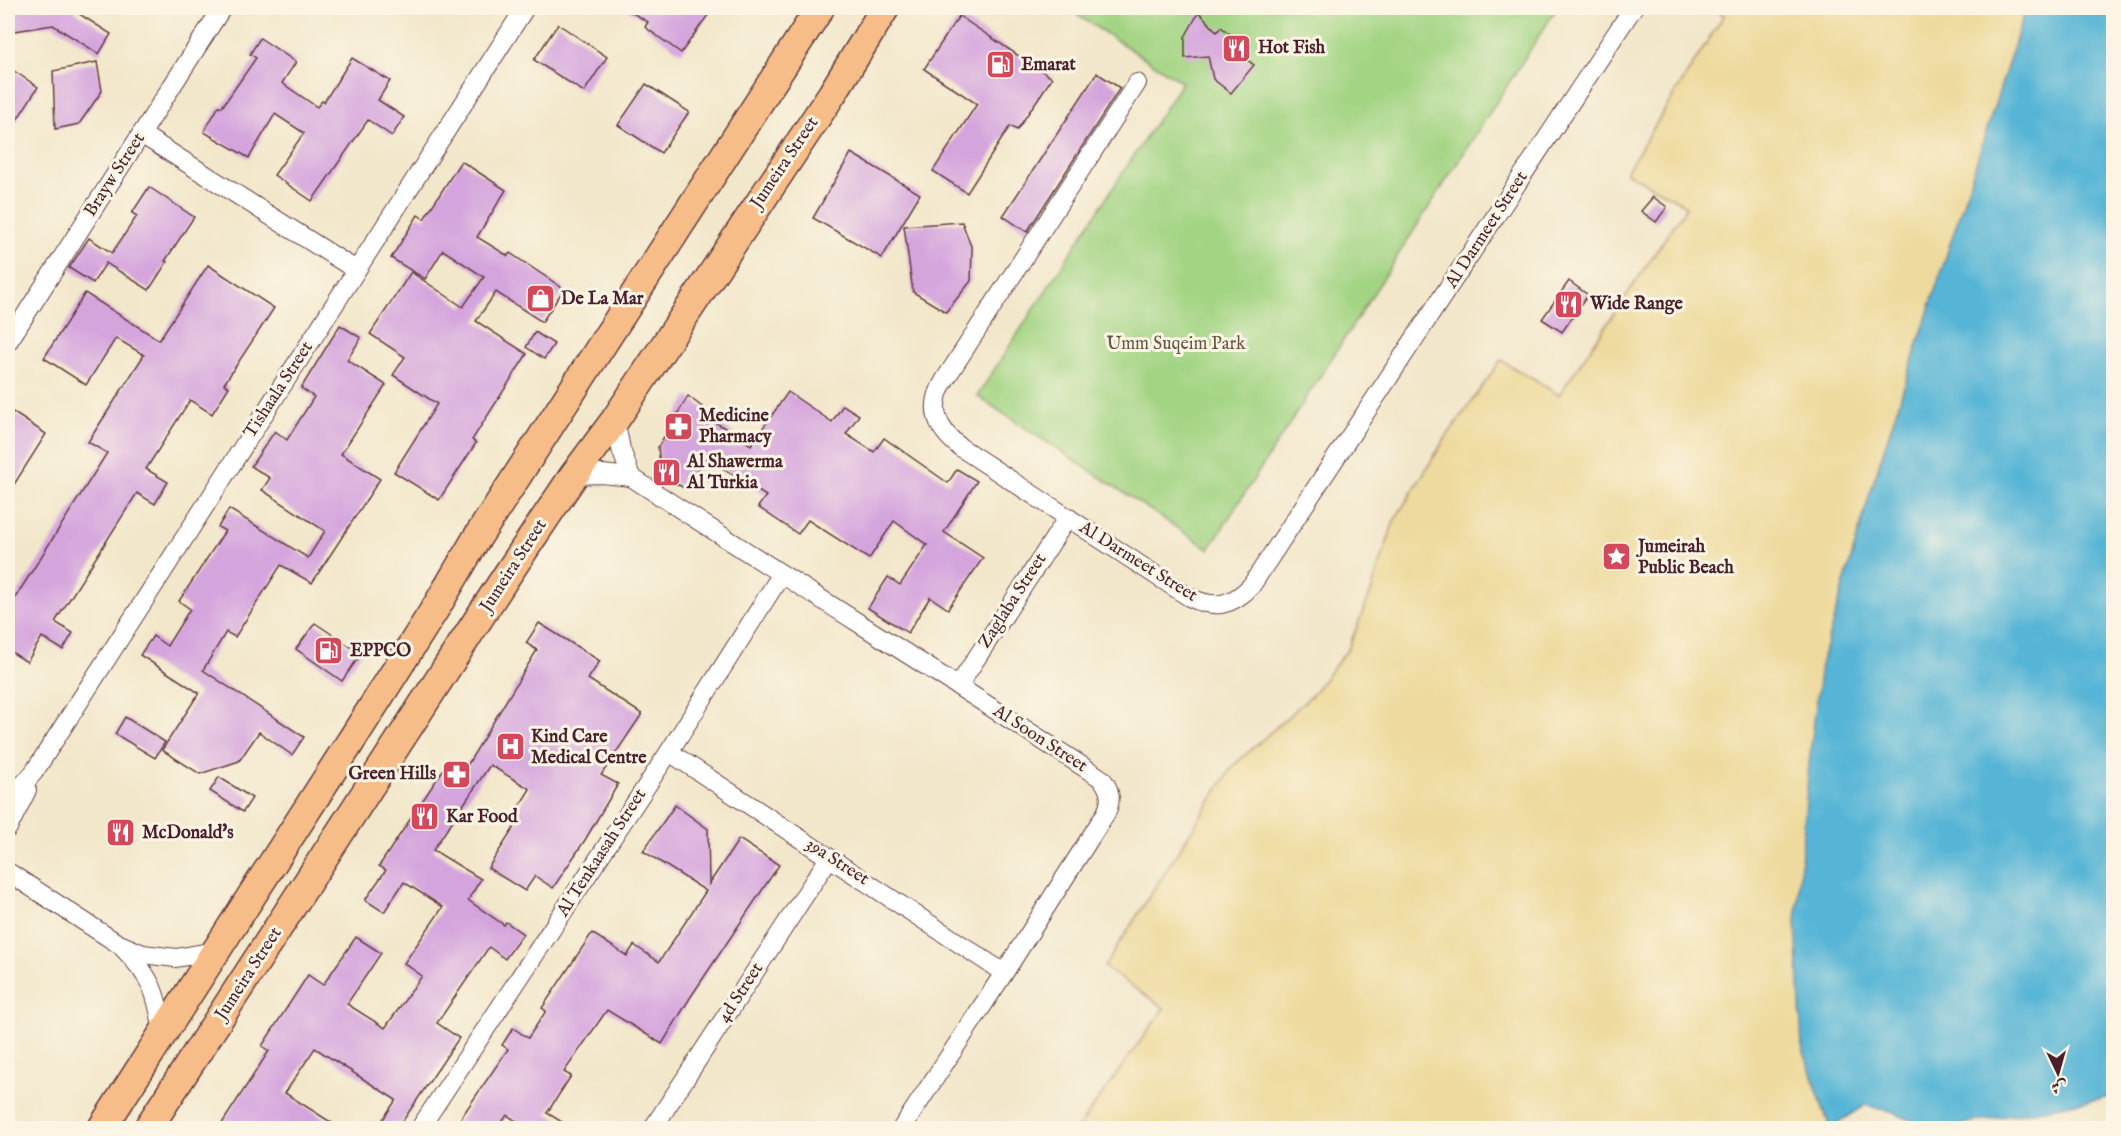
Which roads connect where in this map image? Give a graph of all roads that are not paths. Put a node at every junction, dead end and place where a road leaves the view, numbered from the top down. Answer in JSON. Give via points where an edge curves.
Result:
{"nodes":[{"id":1,"x":222,"y":8,"type":"edge"},
{"id":2,"x":525,"y":8,"type":"edge"},
{"id":3,"x":820,"y":8,"type":"edge"},
{"id":4,"x":885,"y":8,"type":"edge"},
{"id":5,"x":1633,"y":8,"type":"edge"},
{"id":6,"x":1137,"y":83,"type":"dead end"},
{"id":7,"x":141,"y":134,"type":"junction"},
{"id":8,"x":356,"y":270,"type":"junction"},
{"id":9,"x":8,"y":342,"type":"edge"},
{"id":10,"x":615,"y":420,"type":"junction"},
{"id":11,"x":574,"y":475,"type":"junction"},
{"id":12,"x":631,"y":477,"type":"junction"},
{"id":13,"x":1068,"y":517,"type":"junction"},
{"id":14,"x":781,"y":575,"type":"junction"},
{"id":15,"x":959,"y":685,"type":"junction"},
{"id":16,"x":669,"y":752,"type":"junction"},
{"id":17,"x":34,"y":772,"type":"junction"},
{"id":18,"x":8,"y":802,"type":"edge"},
{"id":19,"x":8,"y":828,"type":"edge"},
{"id":20,"x":829,"y":858,"type":"junction"},
{"id":21,"x":8,"y":872,"type":"edge"},
{"id":22,"x":117,"y":943,"type":"junction"},
{"id":23,"x":215,"y":951,"type":"junction"},
{"id":24,"x":1004,"y":973,"type":"junction"},
{"id":25,"x":163,"y":1033,"type":"junction"},
{"id":26,"x":102,"y":1128,"type":"edge"},
{"id":27,"x":148,"y":1128,"type":"edge"},
{"id":28,"x":420,"y":1128,"type":"edge"},
{"id":29,"x":653,"y":1128,"type":"edge"},
{"id":30,"x":902,"y":1128,"type":"edge"}],
"edges":[{"from":1,"to":7,"type":"street","name":"Brayw Street"},
{"from":2,"to":8,"type":"street","name":"Tishaala Street"},
{"from":3,"to":23,"type":"main road"},
{"from":4,"to":10,"type":"main road","name":"Jumeira Street"},
{"from":5,"to":13,"type":"street","name":"Al Darmeet Street","via":[[1244,594],[1218,605],[1189,597]]},
{"from":6,"to":13,"type":"street","name":"Al Darmeet Street","via":[[944,381],[936,400],[938,420],[948,437]]},
{"from":7,"to":8,"type":"street"},
{"from":7,"to":9,"type":"street","name":"Brayw Street"},
{"from":8,"to":17,"type":"street","name":"Tishaala Street"},
{"from":10,"to":11,"type":"main road","name":"Jumeira Street"},
{"from":10,"to":12,"type":"street"},
{"from":11,"to":12,"type":"street","name":"Al Soon Street"},
{"from":11,"to":27,"type":"main road","name":"Jumeira Street"},
{"from":12,"to":14,"type":"street","name":"Al Soon Street"},
{"from":13,"to":15,"type":"street","name":"Zaglaba Street"},
{"from":14,"to":15,"type":"street","name":"Al Soon Street"},
{"from":14,"to":16,"type":"street","name":"Al Tenkaasah Street"},
{"from":15,"to":24,"type":"street","name":"Al Soon Street","via":[[1102,780],[1111,796],[1106,813]]},
{"from":16,"to":20,"type":"street","name":"39a Street"},
{"from":16,"to":28,"type":"street","name":"Al Tenkaasah Street"},
{"from":17,"to":18,"type":"street","name":"Tishaala Street"},
{"from":17,"to":19,"type":"street","name":"Tishaala Street"},
{"from":20,"to":24,"type":"street","name":"39a Street"},
{"from":20,"to":29,"type":"street","name":"4d Street"},
{"from":21,"to":22,"type":"street"},
{"from":22,"to":23,"type":"street","via":[[165,958]]},
{"from":22,"to":25,"type":"street","via":[[150,983],[159,1005]]},
{"from":23,"to":25,"type":"main road"},
{"from":24,"to":30,"type":"street","name":"Al Soon Street"},
{"from":25,"to":26,"type":"main road"}]}
